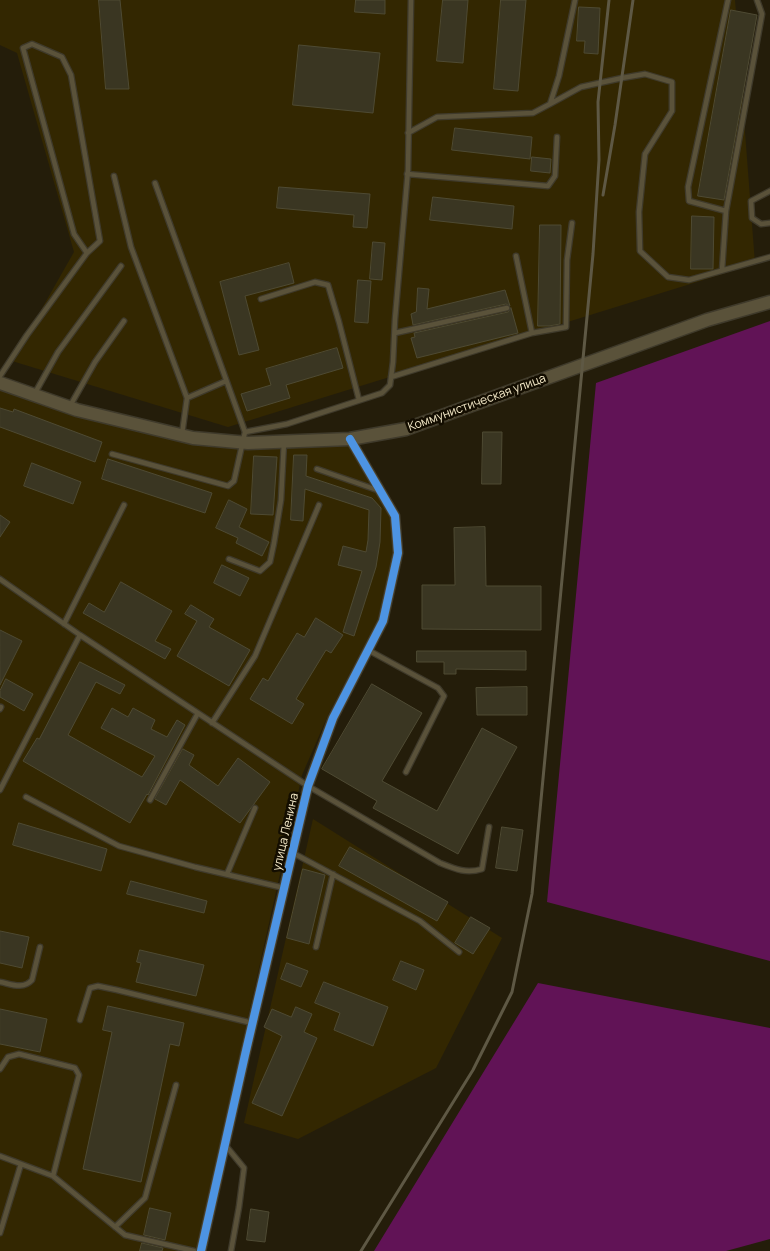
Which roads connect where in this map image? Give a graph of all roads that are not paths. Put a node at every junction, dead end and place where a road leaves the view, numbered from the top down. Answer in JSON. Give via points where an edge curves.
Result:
{"nodes":[{"id":1,"x":411,"y":0,"type":"edge"},
{"id":2,"x":574,"y":0,"type":"edge"},
{"id":3,"x":728,"y":0,"type":"edge"},
{"id":4,"x":757,"y":0,"type":"edge"},
{"id":5,"x":550,"y":104,"type":"junction"},
{"id":6,"x":408,"y":133,"type":"junction"},
{"id":7,"x":557,"y":137,"type":"dead end"},
{"id":8,"x":407,"y":174,"type":"junction"},
{"id":9,"x":114,"y":176,"type":"dead end"},
{"id":10,"x":155,"y":183,"type":"dead end"},
{"id":11,"x":770,"y":191,"type":"edge"},
{"id":12,"x":726,"y":211,"type":"junction"},
{"id":13,"x":572,"y":223,"type":"dead end"},
{"id":14,"x":770,"y":223,"type":"edge"},
{"id":15,"x":87,"y":253,"type":"junction"},
{"id":16,"x":516,"y":256,"type":"dead end"},
{"id":17,"x":770,"y":257,"type":"edge"},
{"id":18,"x":121,"y":266,"type":"dead end"},
{"id":19,"x":722,"y":270,"type":"junction"},
{"id":20,"x":261,"y":299,"type":"dead end"},
{"id":21,"x":770,"y":302,"type":"edge"},
{"id":22,"x":507,"y":308,"type":"dead end"},
{"id":23,"x":124,"y":321,"type":"dead end"},
{"id":24,"x":394,"y":333,"type":"junction"},
{"id":25,"x":532,"y":333,"type":"junction"},
{"id":26,"x":0,"y":376,"type":"edge"},
{"id":27,"x":391,"y":377,"type":"junction"},
{"id":28,"x":226,"y":381,"type":"junction"},
{"id":29,"x":0,"y":383,"type":"edge"},
{"id":30,"x":34,"y":395,"type":"junction"},
{"id":31,"x":187,"y":398,"type":"junction"},
{"id":32,"x":359,"y":400,"type":"junction"},
{"id":33,"x":69,"y":407,"type":"junction"},
{"id":34,"x":182,"y":435,"type":"junction"},
{"id":35,"x":243,"y":437,"type":"junction"},
{"id":36,"x":350,"y":439,"type":"junction"},
{"id":37,"x":284,"y":441,"type":"junction"},
{"id":38,"x":112,"y":454,"type":"dead end"},
{"id":39,"x":317,"y":469,"type":"dead end"},
{"id":40,"x":381,"y":492,"type":"junction"},
{"id":41,"x":124,"y":505,"type":"dead end"},
{"id":42,"x":319,"y":506,"type":"dead end"},
{"id":43,"x":229,"y":559,"type":"dead end"},
{"id":44,"x":0,"y":579,"type":"edge"},
{"id":45,"x":64,"y":624,"type":"junction"},
{"id":46,"x":80,"y":635,"type":"junction"},
{"id":47,"x":368,"y":650,"type":"junction"},
{"id":48,"x":198,"y":713,"type":"junction"},
{"id":49,"x":212,"y":722,"type":"junction"},
{"id":50,"x":406,"y":772,"type":"dead end"},
{"id":51,"x":308,"y":786,"type":"junction"},
{"id":52,"x":0,"y":790,"type":"edge"},
{"id":53,"x":26,"y":797,"type":"dead end"},
{"id":54,"x":150,"y":800,"type":"dead end"},
{"id":55,"x":255,"y":808,"type":"dead end"},
{"id":56,"x":488,"y":827,"type":"dead end"},
{"id":57,"x":293,"y":853,"type":"junction"},
{"id":58,"x":227,"y":874,"type":"junction"},
{"id":59,"x":332,"y":874,"type":"junction"},
{"id":60,"x":284,"y":888,"type":"junction"},
{"id":61,"x":316,"y":946,"type":"dead end"},
{"id":62,"x":40,"y":947,"type":"dead end"},
{"id":63,"x":459,"y":952,"type":"dead end"},
{"id":64,"x":0,"y":982,"type":"edge"},
{"id":65,"x":80,"y":1020,"type":"dead end"},
{"id":66,"x":252,"y":1024,"type":"junction"},
{"id":67,"x":0,"y":1069,"type":"edge"},
{"id":68,"x":176,"y":1085,"type":"dead end"},
{"id":69,"x":225,"y":1145,"type":"junction"},
{"id":70,"x":0,"y":1156,"type":"edge"},
{"id":71,"x":22,"y":1164,"type":"junction"},
{"id":72,"x":53,"y":1176,"type":"junction"},
{"id":73,"x":115,"y":1227,"type":"junction"},
{"id":74,"x":0,"y":1233,"type":"edge"},
{"id":75,"x":194,"y":1251,"type":"edge"},
{"id":76,"x":201,"y":1251,"type":"edge"},
{"id":77,"x":232,"y":1251,"type":"edge"}],
"edges":[{"from":1,"to":6,"type":"lane"},
{"from":2,"to":5,"type":"lane","via":[[560,76]]},
{"from":3,"to":12,"type":"lane","via":[[688,187],[689,201]]},
{"from":4,"to":12,"type":"lane","via":[[762,14]]},
{"from":5,"to":6,"type":"lane","via":[[534,113],[437,117]]},
{"from":5,"to":19,"type":"lane","via":[[580,87],[622,78],[645,74],[672,82],[672,111],[645,154],[639,212],[640,251],[668,277],[689,280]]},
{"from":6,"to":8,"type":"lane"},
{"from":7,"to":8,"type":"lane","via":[[554,176],[548,186]]},
{"from":8,"to":24,"type":"lane"},
{"from":9,"to":31,"type":"lane","via":[[131,246]]},
{"from":10,"to":28,"type":"lane"},
{"from":11,"to":14,"type":"lane","via":[[751,201],[752,218],[761,224]]},
{"from":12,"to":19,"type":"lane"},
{"from":13,"to":25,"type":"lane","via":[[567,260],[566,328]]},
{"from":15,"to":15,"type":"lane","via":[[100,241],[71,75],[62,57],[32,44],[23,48],[74,234]]},
{"from":15,"to":26,"type":"lane"},
{"from":16,"to":25,"type":"lane"},
{"from":17,"to":19,"type":"lane"},
{"from":18,"to":30,"type":"lane","via":[[58,352]]},
{"from":20,"to":32,"type":"lane","via":[[315,282],[328,285]]},
{"from":21,"to":36,"type":"main road","name":"Коммунистическая улица","via":[[707,320],[406,428]]},
{"from":22,"to":24,"type":"lane"},
{"from":23,"to":33,"type":"lane"},
{"from":24,"to":27,"type":"lane"},
{"from":25,"to":27,"type":"lane"},
{"from":27,"to":32,"type":"lane","via":[[390,385],[382,393]]},
{"from":28,"to":31,"type":"lane"},
{"from":28,"to":35,"type":"lane"},
{"from":29,"to":30,"type":"main road","name":"Коммунистическая улица"},
{"from":30,"to":33,"type":"main road","name":"Коммунистическая улица"},
{"from":31,"to":34,"type":"lane"},
{"from":32,"to":35,"type":"lane"},
{"from":33,"to":34,"type":"main road","name":"Коммунистическая улица"},
{"from":34,"to":35,"type":"main road","name":"Коммунистическая улица","via":[[193,438]]},
{"from":35,"to":37,"type":"main road","name":"Коммунистическая улица"},
{"from":35,"to":38,"type":"lane","via":[[234,481],[228,486]]},
{"from":36,"to":37,"type":"main road","name":"Коммунистическая улица"},
{"from":36,"to":40,"type":"street","name":"улица Ленина"},
{"from":37,"to":43,"type":"lane","via":[[281,500],[270,562],[260,571]]},
{"from":39,"to":40,"type":"lane"},
{"from":40,"to":47,"type":"street","name":"улица Ленина","via":[[395,516],[398,553],[383,621]]},
{"from":41,"to":45,"type":"lane"},
{"from":42,"to":49,"type":"lane","via":[[256,656]]},
{"from":44,"to":45,"type":"lane"},
{"from":45,"to":46,"type":"lane"},
{"from":46,"to":48,"type":"lane"},
{"from":46,"to":52,"type":"lane"},
{"from":47,"to":50,"type":"lane","via":[[438,688],[444,696]]},
{"from":47,"to":51,"type":"street","name":"улица Ленина","via":[[333,718]]},
{"from":48,"to":49,"type":"lane"},
{"from":48,"to":54,"type":"lane"},
{"from":49,"to":51,"type":"lane"},
{"from":51,"to":56,"type":"lane","via":[[458,871],[482,869]]},
{"from":51,"to":57,"type":"street","name":"улица Ленина"},
{"from":53,"to":58,"type":"lane","via":[[119,846]]},
{"from":55,"to":58,"type":"lane"},
{"from":57,"to":59,"type":"lane"},
{"from":57,"to":60,"type":"street","name":"улица Ленина"},
{"from":58,"to":60,"type":"lane"},
{"from":59,"to":61,"type":"lane"},
{"from":59,"to":63,"type":"lane","via":[[420,921]]},
{"from":60,"to":66,"type":"street","name":"улица Ленина"},
{"from":62,"to":64,"type":"lane","via":[[32,980],[28,984]]},
{"from":65,"to":66,"type":"lane","via":[[90,988],[98,986]]},
{"from":66,"to":69,"type":"street","name":"улица Ленина"},
{"from":67,"to":72,"type":"lane","via":[[8,1057],[19,1054],[75,1068],[80,1075]]},
{"from":68,"to":73,"type":"lane","via":[[145,1198]]},
{"from":69,"to":76,"type":"street","name":"улица Ленина"},
{"from":69,"to":77,"type":"lane","via":[[244,1168]]},
{"from":70,"to":71,"type":"lane"},
{"from":71,"to":72,"type":"lane"},
{"from":71,"to":74,"type":"lane"},
{"from":72,"to":73,"type":"lane"},
{"from":73,"to":75,"type":"lane","via":[[125,1235]]}]}
